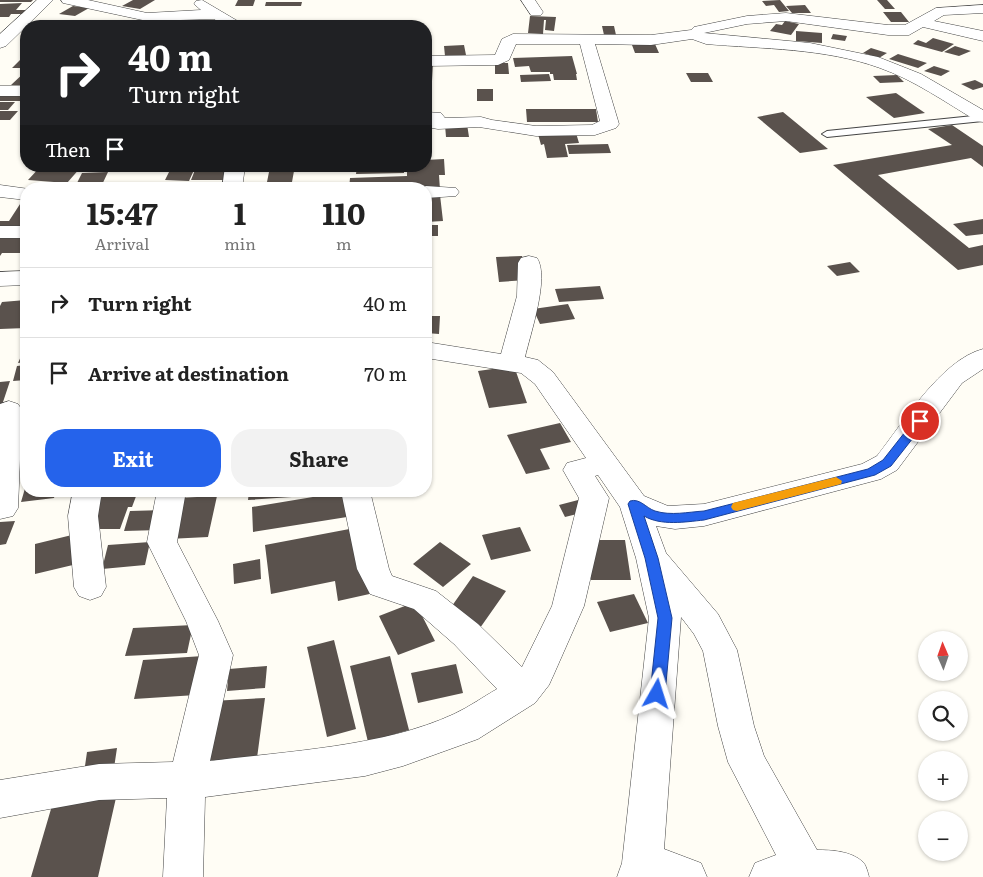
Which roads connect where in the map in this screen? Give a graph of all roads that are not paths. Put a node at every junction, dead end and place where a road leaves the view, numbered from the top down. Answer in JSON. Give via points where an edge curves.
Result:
{"nodes":[{"id":1,"x":46,"y":0,"type":"edge"},
{"id":2,"x":68,"y":0,"type":"edge"},
{"id":3,"x":196,"y":0,"type":"edge"},
{"id":4,"x":983,"y":9,"type":"edge"},
{"id":5,"x":216,"y":14,"type":"junction"},
{"id":6,"x":0,"y":20,"type":"edge"},
{"id":7,"x":22,"y":20,"type":"joint"},
{"id":8,"x":226,"y":20,"type":"edge"},
{"id":9,"x":20,"y":22,"type":"edge"},
{"id":10,"x":920,"y":22,"type":"junction"},
{"id":11,"x":696,"y":34,"type":"junction"},
{"id":12,"x":983,"y":36,"type":"edge"},
{"id":13,"x":586,"y":39,"type":"junction"},
{"id":14,"x":0,"y":44,"type":"edge"},
{"id":15,"x":432,"y":61,"type":"edge"},
{"id":16,"x":0,"y":91,"type":"edge"},
{"id":17,"x":20,"y":91,"type":"edge"},
{"id":18,"x":432,"y":117,"type":"edge"},
{"id":19,"x":983,"y":118,"type":"edge"},
{"id":20,"x":827,"y":134,"type":"dead end"},
{"id":21,"x":0,"y":191,"type":"edge"},
{"id":22,"x":432,"y":192,"type":"edge"},
{"id":23,"x":449,"y":192,"type":"dead end"},
{"id":24,"x":20,"y":193,"type":"edge"},
{"id":25,"x":0,"y":232,"type":"edge"},
{"id":26,"x":20,"y":232,"type":"edge"},
{"id":27,"x":529,"y":263,"type":"dead end"},
{"id":28,"x":20,"y":278,"type":"edge"},
{"id":29,"x":0,"y":279,"type":"edge"},
{"id":30,"x":432,"y":351,"type":"edge"},
{"id":31,"x":983,"y":357,"type":"edge"},
{"id":32,"x":511,"y":362,"type":"junction"},
{"id":33,"x":12,"y":409,"type":"edge"},
{"id":34,"x":605,"y":463,"type":"junction"},
{"id":35,"x":87,"y":497,"type":"edge"},
{"id":36,"x":171,"y":497,"type":"edge"},
{"id":37,"x":356,"y":497,"type":"edge"},
{"id":38,"x":634,"y":504,"type":"junction"},
{"id":39,"x":0,"y":508,"type":"edge"},
{"id":40,"x":652,"y":558,"type":"junction"},
{"id":41,"x":90,"y":587,"type":"dead end"},
{"id":42,"x":523,"y":692,"type":"junction"},
{"id":43,"x":187,"y":780,"type":"junction"},
{"id":44,"x":0,"y":799,"type":"edge"},
{"id":45,"x":639,"y":873,"type":"edge"},
{"id":46,"x":787,"y":874,"type":"edge"},
{"id":47,"x":183,"y":877,"type":"edge"},
{"id":48,"x":687,"y":877,"type":"edge"},
{"id":49,"x":849,"y":877,"type":"edge"}],
"edges":[{"from":1,"to":7,"type":"street"},
{"from":2,"to":5,"type":"street","via":[[147,17]]},
{"from":3,"to":5,"type":"street"},
{"from":4,"to":10,"type":"street","via":[[941,11]]},
{"from":5,"to":8,"type":"street"},
{"from":6,"to":7,"type":"street"},
{"from":9,"to":14,"type":"street"},
{"from":10,"to":11,"type":"street","via":[[909,30],[888,30],[786,17],[747,20],[699,30]]},
{"from":10,"to":12,"type":"street"},
{"from":11,"to":13,"type":"street","via":[[651,40]]},
{"from":11,"to":19,"type":"street","via":[[699,38],[871,59],[926,84]]},
{"from":13,"to":15,"type":"street","via":[[513,39],[498,60]]},
{"from":13,"to":18,"type":"street","via":[[610,124],[595,130],[536,131],[481,122],[438,124]]},
{"from":16,"to":17,"type":"street"},
{"from":19,"to":20,"type":"lane"},
{"from":21,"to":24,"type":"street"},
{"from":22,"to":23,"type":"street"},
{"from":25,"to":26,"type":"street"},
{"from":27,"to":32,"type":"street","via":[[529,296]]},
{"from":28,"to":29,"type":"street"},
{"from":30,"to":32,"type":"street"},
{"from":31,"to":38,"type":"street","via":[[953,377],[887,463],[871,472],[704,515],[679,518],[652,515]]},
{"from":32,"to":34,"type":"street","via":[[529,366],[544,378]]},
{"from":33,"to":39,"type":"street","via":[[3,508]]},
{"from":34,"to":38,"type":"street"},
{"from":34,"to":42,"type":"street","via":[[577,470],[594,498],[568,606],[537,674]]},
{"from":35,"to":41,"type":"street","via":[[83,516]]},
{"from":36,"to":43,"type":"street","via":[[162,542],[216,655]]},
{"from":37,"to":42,"type":"street","via":[[373,569],[381,585],[425,600],[466,634]]},
{"from":38,"to":40,"type":"street"},
{"from":40,"to":45,"type":"street","via":[[665,618]]},
{"from":40,"to":46,"type":"street","via":[[706,624],[720,650],[736,726]]},
{"from":42,"to":43,"type":"street","via":[[465,727],[364,759]]},
{"from":43,"to":44,"type":"street","via":[[99,782]]},
{"from":43,"to":47,"type":"street"},
{"from":45,"to":48,"type":"street","via":[[665,868]]},
{"from":46,"to":49,"type":"street","via":[[836,870]]}]}
